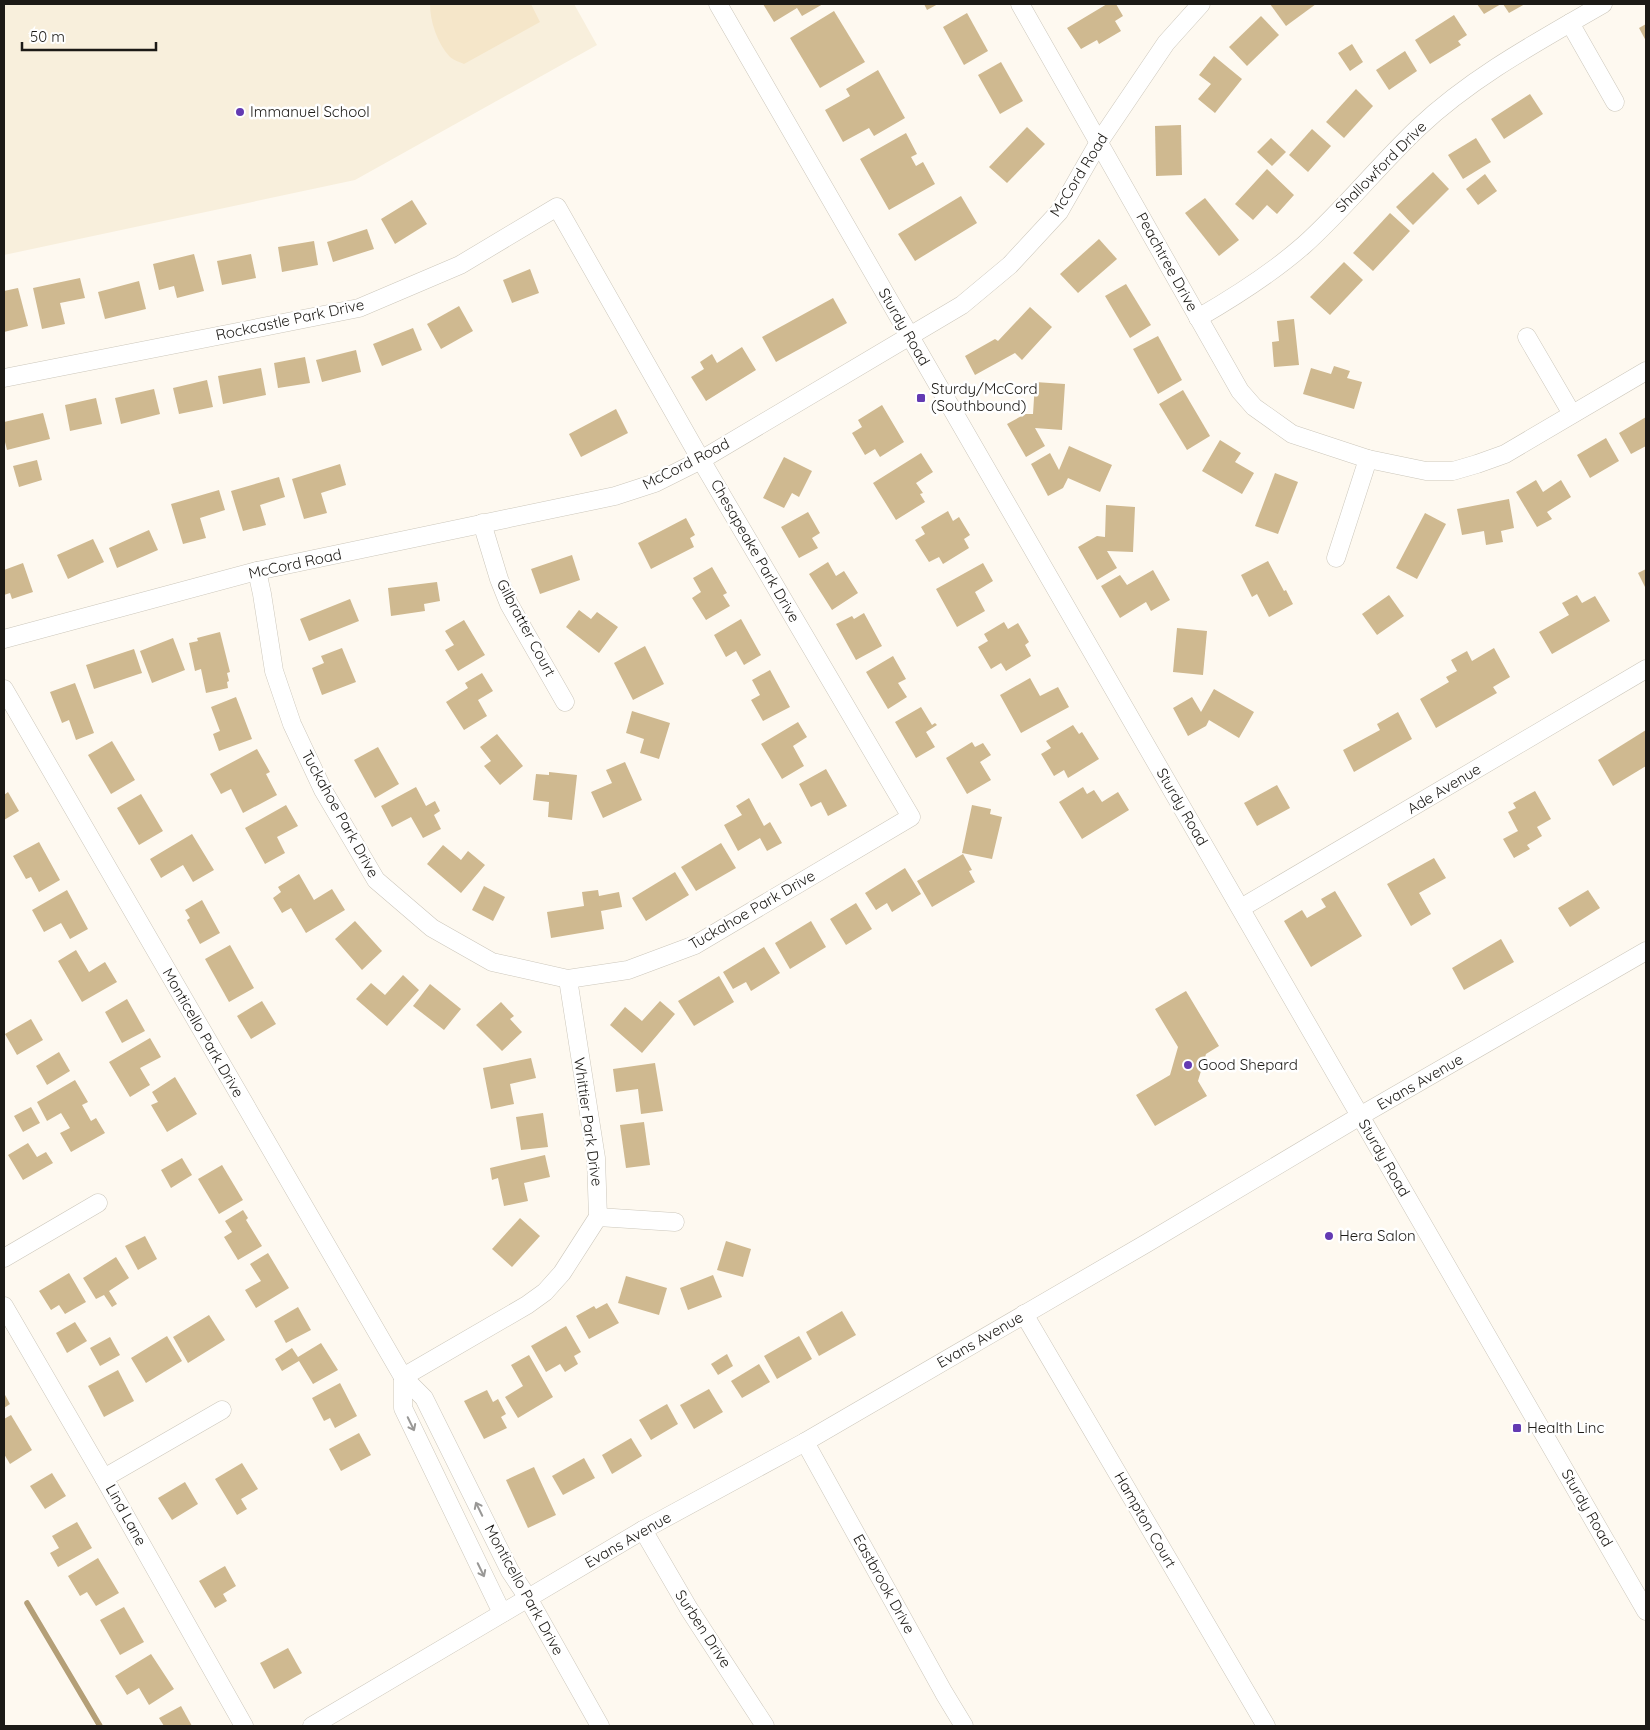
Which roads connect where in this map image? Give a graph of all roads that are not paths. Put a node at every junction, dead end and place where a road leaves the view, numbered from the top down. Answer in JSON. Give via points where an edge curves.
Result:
{"nodes":[{"id":1,"x":718,"y":4,"type":"edge"},
{"id":2,"x":1020,"y":4,"type":"edge"},
{"id":3,"x":1201,"y":4,"type":"edge"},
{"id":4,"x":1603,"y":4,"type":"edge"},
{"id":5,"x":1570,"y":23,"type":"junction"},
{"id":6,"x":1615,"y":102,"type":"dead end"},
{"id":7,"x":1100,"y":142,"type":"junction"},
{"id":8,"x":557,"y":207,"type":"joint"},
{"id":9,"x":1198,"y":318,"type":"junction"},
{"id":10,"x":910,"y":336,"type":"junction"},
{"id":11,"x":1527,"y":337,"type":"dead end"},
{"id":12,"x":1646,"y":371,"type":"edge"},
{"id":13,"x":4,"y":378,"type":"edge"},
{"id":14,"x":1572,"y":414,"type":"junction"},
{"id":15,"x":1368,"y":459,"type":"junction"},
{"id":16,"x":701,"y":460,"type":"junction"},
{"id":17,"x":482,"y":523,"type":"junction"},
{"id":18,"x":1336,"y":558,"type":"dead end"},
{"id":19,"x":257,"y":571,"type":"junction"},
{"id":20,"x":4,"y":639,"type":"edge"},
{"id":21,"x":1646,"y":669,"type":"edge"},
{"id":22,"x":4,"y":689,"type":"edge"},
{"id":23,"x":565,"y":702,"type":"dead end"},
{"id":24,"x":911,"y":817,"type":"joint"},
{"id":25,"x":1241,"y":908,"type":"junction"},
{"id":26,"x":1646,"y":951,"type":"edge"},
{"id":27,"x":568,"y":980,"type":"junction"},
{"id":28,"x":1360,"y":1116,"type":"junction"},
{"id":29,"x":98,"y":1203,"type":"dead end"},
{"id":30,"x":598,"y":1217,"type":"junction"},
{"id":31,"x":676,"y":1222,"type":"dead end"},
{"id":32,"x":4,"y":1258,"type":"edge"},
{"id":33,"x":4,"y":1306,"type":"edge"},
{"id":34,"x":1024,"y":1314,"type":"junction"},
{"id":35,"x":402,"y":1377,"type":"junction"},
{"id":36,"x":222,"y":1410,"type":"dead end"},
{"id":37,"x":805,"y":1442,"type":"junction"},
{"id":38,"x":104,"y":1478,"type":"junction"},
{"id":39,"x":643,"y":1530,"type":"junction"},
{"id":40,"x":528,"y":1598,"type":"junction"},
{"id":41,"x":1646,"y":1611,"type":"edge"},
{"id":42,"x":502,"y":1614,"type":"junction"},
{"id":43,"x":244,"y":1726,"type":"edge"},
{"id":44,"x":312,"y":1726,"type":"edge"},
{"id":45,"x":600,"y":1726,"type":"edge"},
{"id":46,"x":765,"y":1726,"type":"edge"},
{"id":47,"x":964,"y":1726,"type":"edge"},
{"id":48,"x":1266,"y":1726,"type":"edge"}],
"edges":[{"from":1,"to":10,"type":"street","name":"Sturdy Road"},
{"from":2,"to":7,"type":"street","name":"Peachtree Drive"},
{"from":3,"to":7,"type":"street","name":"McCord Road","via":[[1166,42]]},
{"from":4,"to":5,"type":"street","name":"Shallowford Drive"},
{"from":5,"to":6,"type":"street"},
{"from":5,"to":9,"type":"street","name":"Shallowford Drive","via":[[1499,65],[1455,97],[1418,128],[1300,249],[1245,290]]},
{"from":7,"to":9,"type":"street","name":"Peachtree Drive"},
{"from":7,"to":10,"type":"street","name":"McCord Road","via":[[1059,212],[1010,265],[962,305]]},
{"from":8,"to":13,"type":"street","name":"Rockcastle Park Drive","via":[[460,265],[359,308]]},
{"from":8,"to":16,"type":"street","name":"Chesapeake Park Drive"},
{"from":9,"to":15,"type":"street","name":"Peachtree Drive","via":[[1240,391],[1254,407],[1292,434]]},
{"from":10,"to":16,"type":"street","name":"McCord Road"},
{"from":10,"to":25,"type":"street","name":"Sturdy Road"},
{"from":11,"to":14,"type":"street"},
{"from":12,"to":14,"type":"street","name":"Peachtree Drive"},
{"from":14,"to":15,"type":"street","name":"Peachtree Drive","via":[[1505,454],[1454,471],[1426,471]]},
{"from":15,"to":18,"type":"street"},
{"from":16,"to":17,"type":"street","name":"McCord Road","via":[[656,483],[615,496]]},
{"from":16,"to":24,"type":"street","name":"Chesapeake Park Drive"},
{"from":17,"to":19,"type":"street","name":"McCord Road"},
{"from":17,"to":23,"type":"street","name":"Gilbratter Court","via":[[498,579]]},
{"from":19,"to":20,"type":"street","name":"McCord Road"},
{"from":19,"to":27,"type":"street","name":"Tuckahoe Park Drive","via":[[274,671],[292,724],[323,790],[376,880],[432,928],[492,962]]},
{"from":21,"to":25,"type":"street","name":"Ade Avenue"},
{"from":22,"to":35,"type":"street","name":"Monticello Park Drive"},
{"from":24,"to":27,"type":"street","name":"Tuckahoe Park Drive","via":[[695,945],[628,970]]},
{"from":25,"to":28,"type":"street","name":"Sturdy Road"},
{"from":26,"to":28,"type":"street","name":"Evans Avenue"},
{"from":27,"to":30,"type":"street","name":"Whittier Park Drive","via":[[596,1158]]},
{"from":28,"to":34,"type":"street","name":"Evans Avenue"},
{"from":28,"to":41,"type":"street","name":"Sturdy Road"},
{"from":29,"to":32,"type":"street"},
{"from":30,"to":31,"type":"street"},
{"from":30,"to":35,"type":"street","via":[[562,1273],[545,1292]]},
{"from":33,"to":38,"type":"street","name":"Lind Lane"},
{"from":34,"to":37,"type":"street","name":"Evans Avenue"},
{"from":34,"to":48,"type":"street","name":"Hampton Court"},
{"from":40,"to":35,"type":"street","name":"Monticello Park Drive","one_way":true,"via":[[510,1572],[424,1398]]},
{"from":35,"to":42,"type":"street","name":"Monticello Park Drive","one_way":true,"via":[[403,1408]]},
{"from":36,"to":38,"type":"street"},
{"from":37,"to":39,"type":"street","name":"Evans Avenue"},
{"from":37,"to":47,"type":"street","name":"Eastbrook Drive"},
{"from":38,"to":43,"type":"street","name":"Lind Lane"},
{"from":39,"to":40,"type":"street","name":"Evans Avenue"},
{"from":39,"to":46,"type":"street","name":"Surben Drive","via":[[689,1609]]},
{"from":40,"to":42,"type":"street","name":"Evans Avenue"},
{"from":40,"to":45,"type":"street","name":"Monticello Park Drive"},
{"from":42,"to":44,"type":"street","name":"Evans Avenue"}]}
